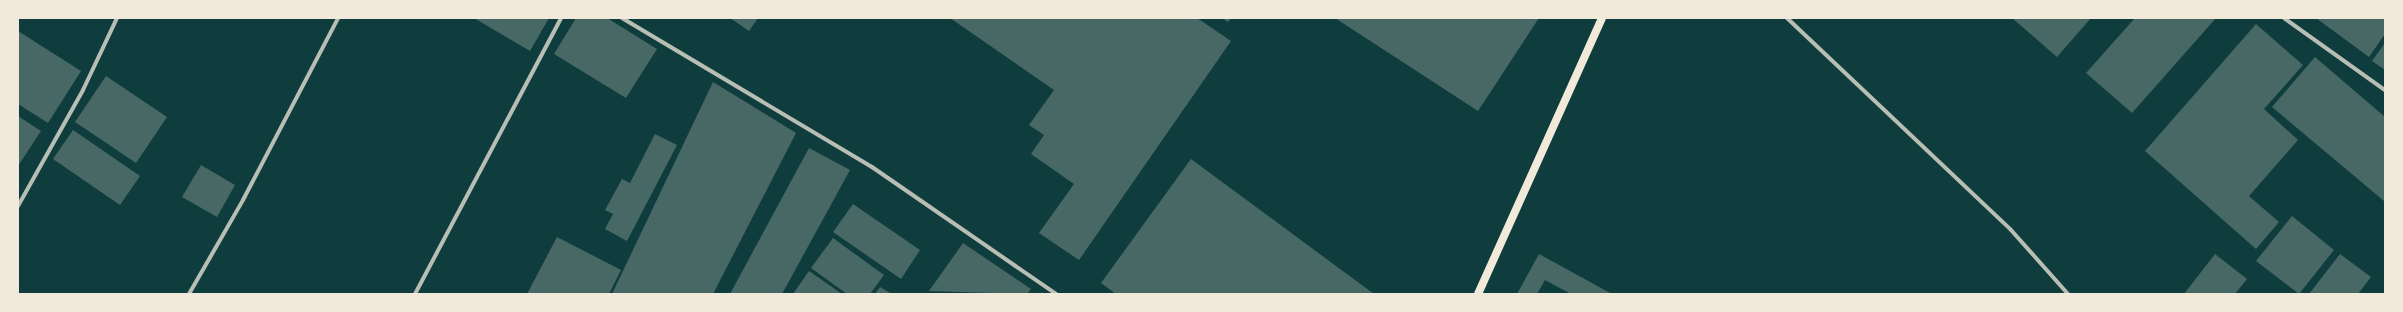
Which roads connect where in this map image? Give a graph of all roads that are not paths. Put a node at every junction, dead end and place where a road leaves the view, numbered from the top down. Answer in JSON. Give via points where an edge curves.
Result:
{"nodes":[{"id":1,"x":117,"y":18,"type":"edge"},
{"id":2,"x":338,"y":18,"type":"edge"},
{"id":3,"x":561,"y":18,"type":"edge"},
{"id":4,"x":622,"y":18,"type":"edge"},
{"id":5,"x":1602,"y":18,"type":"edge"},
{"id":6,"x":1787,"y":18,"type":"edge"},
{"id":7,"x":2284,"y":18,"type":"edge"},
{"id":8,"x":2385,"y":90,"type":"edge"},
{"id":9,"x":18,"y":206,"type":"edge"},
{"id":10,"x":189,"y":294,"type":"edge"},
{"id":11,"x":415,"y":294,"type":"edge"},
{"id":12,"x":1056,"y":294,"type":"edge"},
{"id":13,"x":1478,"y":294,"type":"edge"},
{"id":14,"x":2068,"y":294,"type":"edge"}],
"edges":[{"from":1,"to":9,"type":"street","via":[[83,90]]},
{"from":2,"to":10,"type":"street","via":[[243,200]]},
{"from":3,"to":11,"type":"street"},
{"from":4,"to":12,"type":"street","via":[[872,167]]},
{"from":5,"to":13,"type":"main road"},
{"from":6,"to":14,"type":"street","via":[[2011,230]]},
{"from":7,"to":8,"type":"street"}]}
